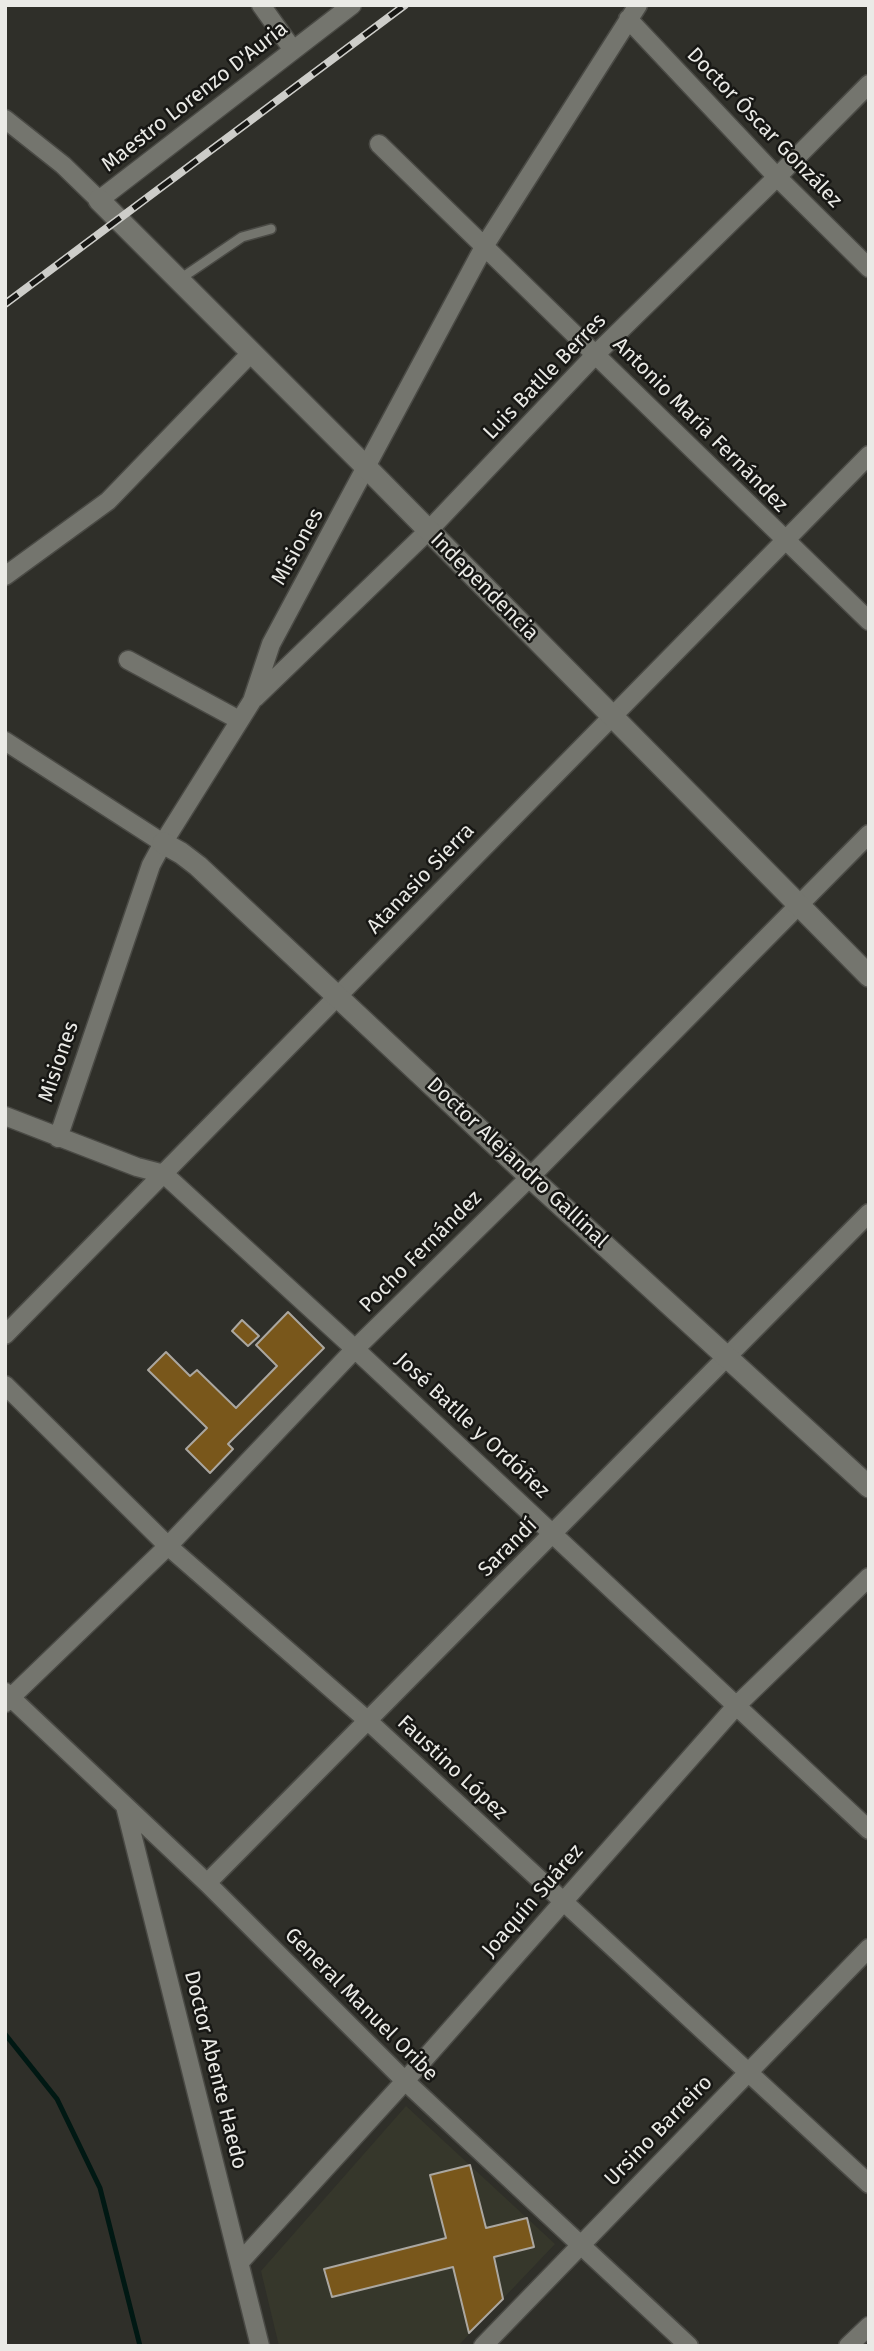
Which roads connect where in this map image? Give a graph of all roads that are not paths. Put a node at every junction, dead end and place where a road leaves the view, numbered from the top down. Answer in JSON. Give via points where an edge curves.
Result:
{"nodes":[{"id":1,"x":261,"y":5,"type":"edge"},
{"id":2,"x":352,"y":5,"type":"edge"},
{"id":3,"x":633,"y":12,"type":"edge"},
{"id":4,"x":293,"y":50,"type":"junction"},
{"id":5,"x":869,"y":84,"type":"edge"},
{"id":6,"x":5,"y":119,"type":"edge"},
{"id":7,"x":379,"y":145,"type":"dead end"},
{"id":8,"x":777,"y":177,"type":"junction"},
{"id":9,"x":99,"y":200,"type":"junction"},
{"id":10,"x":271,"y":229,"type":"dead end"},
{"id":11,"x":485,"y":245,"type":"junction"},
{"id":12,"x":869,"y":268,"type":"edge"},
{"id":13,"x":178,"y":280,"type":"junction"},
{"id":14,"x":252,"y":352,"type":"junction"},
{"id":15,"x":596,"y":355,"type":"junction"},
{"id":16,"x":869,"y":455,"type":"edge"},
{"id":17,"x":367,"y":468,"type":"junction"},
{"id":18,"x":428,"y":531,"type":"junction"},
{"id":19,"x":785,"y":540,"type":"junction"},
{"id":20,"x":5,"y":576,"type":"edge"},
{"id":21,"x":869,"y":621,"type":"edge"},
{"id":22,"x":128,"y":660,"type":"dead end"},
{"id":23,"x":252,"y":701,"type":"junction"},
{"id":24,"x":612,"y":716,"type":"junction"},
{"id":25,"x":239,"y":720,"type":"junction"},
{"id":26,"x":5,"y":741,"type":"edge"},
{"id":27,"x":869,"y":834,"type":"edge"},
{"id":28,"x":163,"y":843,"type":"junction"},
{"id":29,"x":801,"y":905,"type":"junction"},
{"id":30,"x":869,"y":976,"type":"edge"},
{"id":31,"x":337,"y":997,"type":"junction"},
{"id":32,"x":5,"y":1116,"type":"edge"},
{"id":33,"x":58,"y":1138,"type":"junction"},
{"id":34,"x":164,"y":1174,"type":"junction"},
{"id":35,"x":530,"y":1177,"type":"junction"},
{"id":36,"x":869,"y":1213,"type":"edge"},
{"id":37,"x":5,"y":1335,"type":"edge"},
{"id":38,"x":355,"y":1349,"type":"junction"},
{"id":39,"x":727,"y":1357,"type":"junction"},
{"id":40,"x":5,"y":1385,"type":"edge"},
{"id":41,"x":869,"y":1487,"type":"edge"},
{"id":42,"x":554,"y":1534,"type":"junction"},
{"id":43,"x":168,"y":1546,"type":"junction"},
{"id":44,"x":869,"y":1577,"type":"edge"},
{"id":45,"x":7,"y":1698,"type":"edge"},
{"id":46,"x":737,"y":1705,"type":"junction"},
{"id":47,"x":367,"y":1720,"type":"junction"},
{"id":48,"x":125,"y":1806,"type":"junction"},
{"id":49,"x":869,"y":1830,"type":"edge"},
{"id":50,"x":207,"y":1884,"type":"junction"},
{"id":51,"x":562,"y":1901,"type":"junction"},
{"id":52,"x":869,"y":1948,"type":"edge"},
{"id":53,"x":748,"y":2072,"type":"junction"},
{"id":54,"x":404,"y":2081,"type":"junction"},
{"id":55,"x":869,"y":2184,"type":"edge"},
{"id":56,"x":581,"y":2244,"type":"junction"},
{"id":57,"x":240,"y":2262,"type":"junction"},
{"id":58,"x":869,"y":2326,"type":"edge"},
{"id":59,"x":260,"y":2346,"type":"edge"},
{"id":60,"x":483,"y":2346,"type":"edge"},
{"id":61,"x":689,"y":2346,"type":"edge"},
{"id":62,"x":848,"y":2346,"type":"edge"}],
"edges":[{"from":1,"to":4,"type":"street"},
{"from":2,"to":4,"type":"street","name":"Maestro Lorenzo D'Auria"},
{"from":3,"to":8,"type":"street","name":"Doctor Óscar González"},
{"from":3,"to":11,"type":"street","name":"Misiones"},
{"from":4,"to":9,"type":"street","name":"Maestro Lorenzo D'Auria"},
{"from":5,"to":8,"type":"street","name":"Luis Batlle Berres"},
{"from":6,"to":9,"type":"street"},
{"from":7,"to":11,"type":"street","name":"Antonio María Fernández"},
{"from":8,"to":12,"type":"street","name":"Doctor Óscar González"},
{"from":8,"to":15,"type":"street","name":"Luis Batlle Berres"},
{"from":9,"to":13,"type":"street","name":"Independencia"},
{"from":10,"to":13,"type":"lane","via":[[242,237]]},
{"from":11,"to":15,"type":"street","name":"Antonio María Fernández"},
{"from":11,"to":17,"type":"street","name":"Misiones"},
{"from":13,"to":14,"type":"street","name":"Independencia"},
{"from":14,"to":17,"type":"street","name":"Independencia"},
{"from":14,"to":20,"type":"street","via":[[108,501]]},
{"from":15,"to":18,"type":"street","name":"Luis Batlle Berres"},
{"from":15,"to":19,"type":"street","name":"Antonio María Fernández"},
{"from":16,"to":19,"type":"street","name":"Atanasio Sierra"},
{"from":17,"to":18,"type":"street","name":"Independencia"},
{"from":17,"to":23,"type":"street","name":"Misiones","via":[[271,644]]},
{"from":18,"to":23,"type":"street","name":"Luis Batlle Berres"},
{"from":18,"to":24,"type":"street","name":"Independencia"},
{"from":19,"to":21,"type":"street","name":"Antonio María Fernández"},
{"from":19,"to":24,"type":"street","name":"Atanasio Sierra"},
{"from":22,"to":25,"type":"street"},
{"from":23,"to":25,"type":"street","name":"Misiones"},
{"from":24,"to":29,"type":"street","name":"Independencia"},
{"from":24,"to":31,"type":"street","name":"Atanasio Sierra"},
{"from":25,"to":28,"type":"street","name":"Misiones"},
{"from":26,"to":28,"type":"street"},
{"from":27,"to":29,"type":"street","name":"Pocho Fernández"},
{"from":28,"to":31,"type":"street","name":"Doctor Alejandro Gallinal","via":[[198,866]]},
{"from":28,"to":33,"type":"street","name":"Misiones","via":[[144,883]]},
{"from":29,"to":30,"type":"street","name":"Independencia"},
{"from":29,"to":35,"type":"street","name":"Pocho Fernández"},
{"from":31,"to":34,"type":"street","name":"Atanasio Sierra"},
{"from":31,"to":35,"type":"street","name":"Doctor Alejandro Gallinal"},
{"from":32,"to":33,"type":"street","name":"José Batlle y Ordóñez"},
{"from":33,"to":34,"type":"street","name":"José Batlle y Ordóñez"},
{"from":34,"to":37,"type":"street","name":"Atanasio Sierra"},
{"from":34,"to":38,"type":"street","name":"José Batlle y Ordóñez"},
{"from":35,"to":38,"type":"street","name":"Pocho Fernández"},
{"from":35,"to":39,"type":"street","name":"Doctor Alejandro Gallinal"},
{"from":36,"to":39,"type":"street","name":"Sarandí"},
{"from":38,"to":42,"type":"street","name":"José Batlle y Ordóñez"},
{"from":38,"to":43,"type":"street","name":"Pocho Fernández"},
{"from":39,"to":41,"type":"street","name":"Doctor Alejandro Gallinal"},
{"from":39,"to":42,"type":"street","name":"Sarandí"},
{"from":40,"to":43,"type":"street","name":"Faustino López"},
{"from":42,"to":46,"type":"street","name":"José Batlle y Ordóñez"},
{"from":42,"to":47,"type":"street","name":"Sarandí"},
{"from":43,"to":45,"type":"street","name":"Pocho Fernández"},
{"from":43,"to":47,"type":"street","name":"Faustino López"},
{"from":44,"to":46,"type":"street","name":"Joaquín Suárez"},
{"from":45,"to":48,"type":"street","name":"General Manuel Oribe"},
{"from":46,"to":49,"type":"street","name":"José Batlle y Ordóñez"},
{"from":46,"to":51,"type":"street","name":"Joaquín Suárez"},
{"from":47,"to":50,"type":"street","name":"Sarandí"},
{"from":47,"to":51,"type":"street","name":"Faustino López"},
{"from":48,"to":50,"type":"street","name":"General Manuel Oribe"},
{"from":48,"to":57,"type":"street","name":"Doctor Abente Haedo"},
{"from":50,"to":54,"type":"street","name":"General Manuel Oribe"},
{"from":51,"to":53,"type":"street","name":"Faustino López"},
{"from":51,"to":54,"type":"street","name":"Joaquín Suárez"},
{"from":52,"to":53,"type":"street","name":"Ursino Barreiro"},
{"from":53,"to":55,"type":"street","name":"Faustino López"},
{"from":53,"to":56,"type":"street","name":"Ursino Barreiro"},
{"from":54,"to":56,"type":"street","name":"General Manuel Oribe"},
{"from":54,"to":57,"type":"street","name":"Joaquín Suárez"},
{"from":56,"to":60,"type":"street","name":"Ursino Barreiro"},
{"from":56,"to":61,"type":"street","name":"General Manuel Oribe"},
{"from":57,"to":59,"type":"street","name":"Doctor Abente Haedo"},
{"from":58,"to":62,"type":"street"}]}
